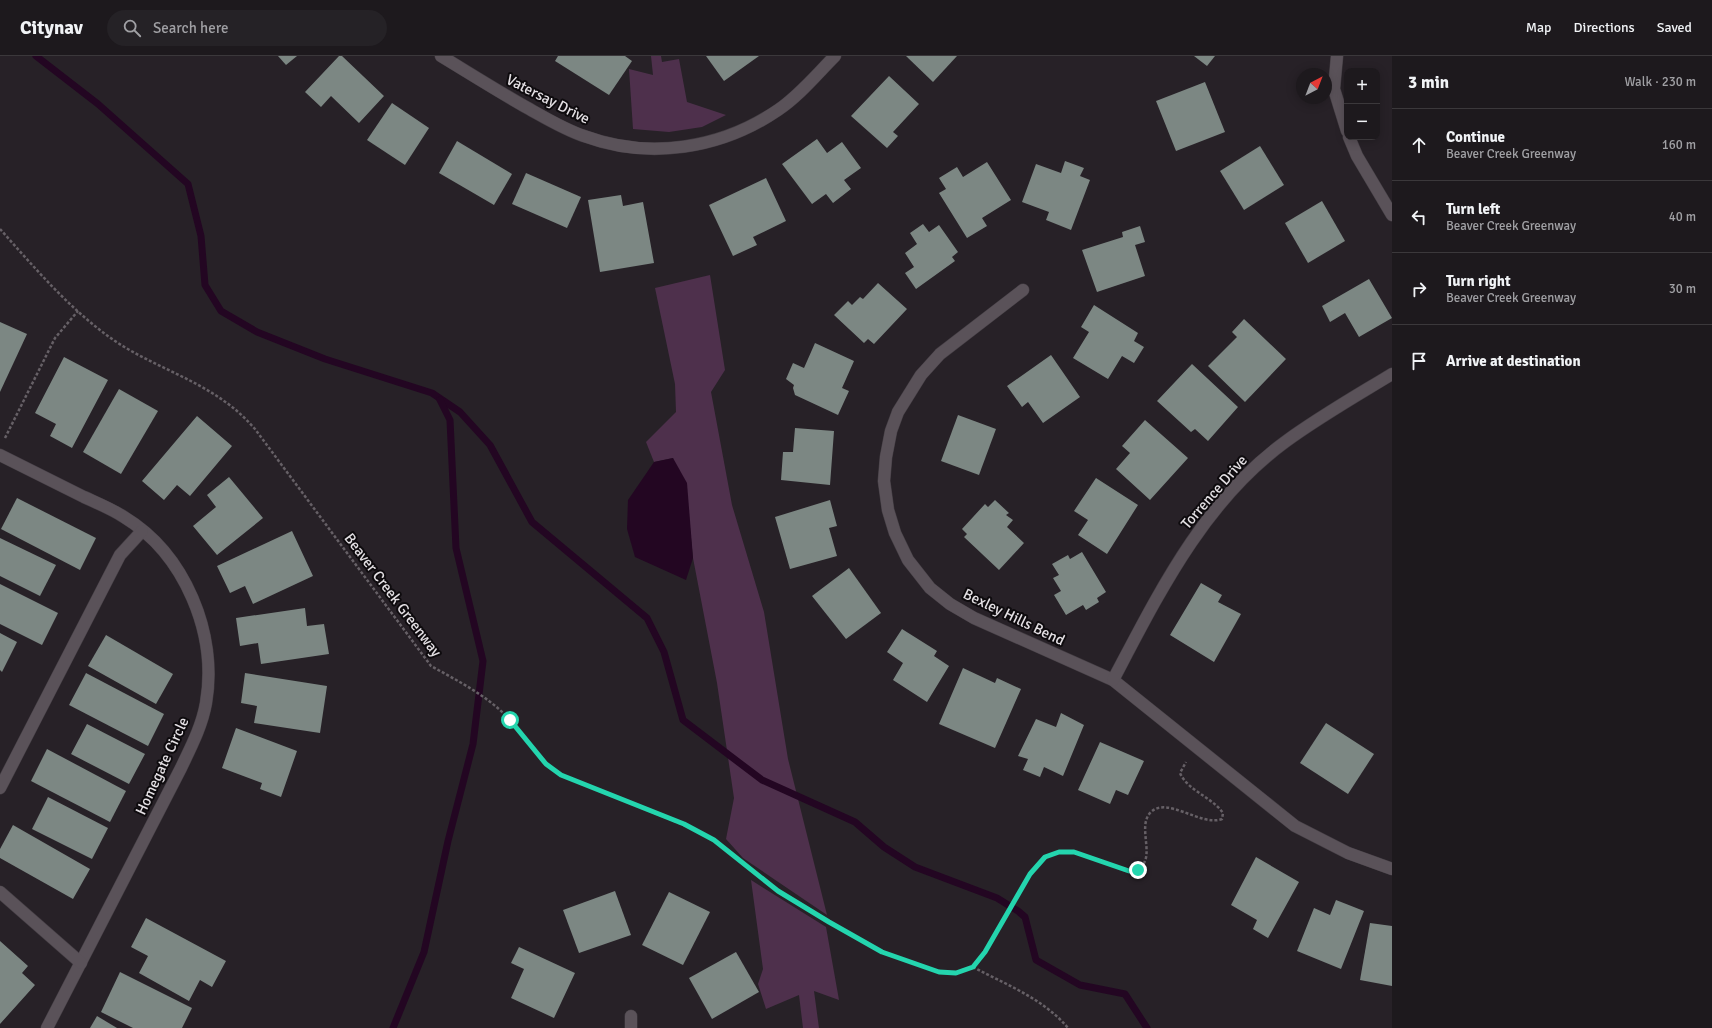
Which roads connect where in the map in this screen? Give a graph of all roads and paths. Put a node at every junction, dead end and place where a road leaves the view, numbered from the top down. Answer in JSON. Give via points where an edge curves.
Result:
{"nodes":[{"id":1,"x":441,"y":56,"type":"edge"},
{"id":2,"x":835,"y":56,"type":"edge"},
{"id":3,"x":1337,"y":56,"type":"edge"},
{"id":4,"x":1344,"y":121,"type":"edge"},
{"id":5,"x":1350,"y":140,"type":"edge"},
{"id":6,"x":1392,"y":215,"type":"edge"},
{"id":7,"x":0,"y":229,"type":"edge"},
{"id":8,"x":1023,"y":290,"type":"dead end"},
{"id":9,"x":78,"y":311,"type":"junction"},
{"id":10,"x":1392,"y":374,"type":"edge"},
{"id":11,"x":4,"y":440,"type":"dead end"},
{"id":12,"x":0,"y":455,"type":"edge"},
{"id":13,"x":142,"y":531,"type":"junction"},
{"id":14,"x":1113,"y":680,"type":"junction"},
{"id":15,"x":1187,"y":760,"type":"dead end"},
{"id":16,"x":0,"y":788,"type":"edge"},
{"id":17,"x":1392,"y":869,"type":"edge"},
{"id":18,"x":0,"y":892,"type":"edge"},
{"id":19,"x":81,"y":963,"type":"junction"},
{"id":20,"x":973,"y":967,"type":"junction"},
{"id":21,"x":47,"y":1028,"type":"edge"},
{"id":22,"x":1068,"y":1028,"type":"edge"}],
"edges":[{"from":1,"to":2,"type":"street","name":"Vatersay Drive","via":[[554,123],[584,136],[618,145],[651,149],[711,142],[757,123],[779,110]]},
{"from":3,"to":4,"type":"street","via":[[1334,89]]},
{"from":5,"to":6,"type":"street"},
{"from":7,"to":9,"type":"path","name":"Beaver Creek Greenway"},
{"from":8,"to":14,"type":"street","name":"Bexley Hills Bend","via":[[940,354],[909,393],[891,431],[886,457],[884,481],[888,510],[895,533],[908,560],[930,588],[950,604],[974,618]]},
{"from":9,"to":11,"type":"path","via":[[55,338]]},
{"from":9,"to":20,"type":"path","name":"Beaver Creek Greenway","via":[[114,340],[149,362],[223,400],[240,413],[256,429],[431,666],[467,686],[500,710],[546,764],[561,775],[684,824],[714,840],[778,891],[882,952],[939,972],[956,973]]},
{"from":10,"to":14,"type":"street","name":"Torrence Drive","via":[[1284,442],[1235,487],[1197,533],[1176,564]]},
{"from":12,"to":13,"type":"street","name":"Homegate Circle","via":[[125,517]]},
{"from":13,"to":16,"type":"street","via":[[120,555]]},
{"from":13,"to":19,"type":"street","name":"Homegate Circle","via":[[165,553],[194,598],[202,625],[208,671],[206,703],[199,730],[181,768]]},
{"from":14,"to":17,"type":"street","name":"Bexley Hills Bend","via":[[1295,826],[1348,853]]},
{"from":15,"to":20,"type":"path","via":[[1180,773],[1184,780],[1219,806],[1224,813],[1222,819],[1208,821],[1168,807],[1157,807],[1146,821],[1146,858],[1138,870],[1129,871],[1074,852],[1059,852],[1045,857],[1015,896],[985,952]]},
{"from":18,"to":19,"type":"street"},
{"from":19,"to":21,"type":"street","name":"Homegate Circle"},
{"from":20,"to":22,"type":"path","via":[[1034,999],[1060,1018]]}]}
